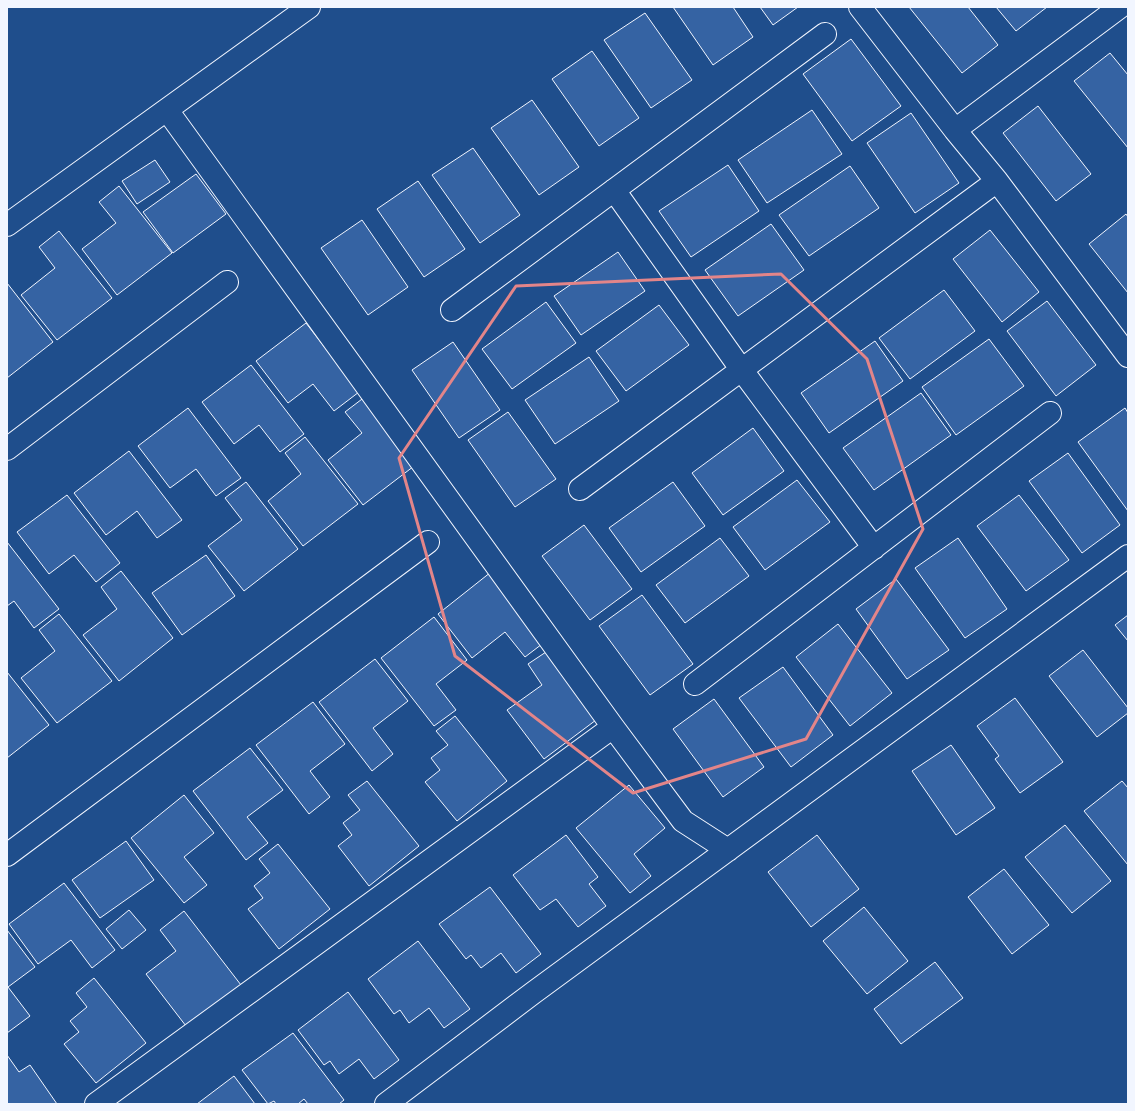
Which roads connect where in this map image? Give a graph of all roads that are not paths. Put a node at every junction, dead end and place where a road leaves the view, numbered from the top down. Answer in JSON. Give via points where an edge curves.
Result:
{"nodes":[{"id":1,"x":309,"y":7,"type":"edge"},
{"id":2,"x":860,"y":7,"type":"edge"},
{"id":3,"x":1120,"y":7,"type":"edge"},
{"id":4,"x":825,"y":34,"type":"dead end"},
{"id":5,"x":167,"y":110,"type":"junction"},
{"id":6,"x":955,"y":130,"type":"junction"},
{"id":7,"x":996,"y":181,"type":"junction"},
{"id":8,"x":614,"y":190,"type":"junction"},
{"id":9,"x":7,"y":225,"type":"edge"},
{"id":10,"x":227,"y":282,"type":"dead end"},
{"id":11,"x":452,"y":310,"type":"dead end"},
{"id":12,"x":1128,"y":356,"type":"edge"},
{"id":13,"x":741,"y":369,"type":"junction"},
{"id":14,"x":1050,"y":413,"type":"dead end"},
{"id":15,"x":7,"y":449,"type":"edge"},
{"id":16,"x":580,"y":489,"type":"dead end"},
{"id":17,"x":428,"y":542,"type":"dead end"},
{"id":18,"x":874,"y":548,"type":"junction"},
{"id":19,"x":1128,"y":556,"type":"edge"},
{"id":20,"x":695,"y":684,"type":"dead end"},
{"id":21,"x":612,"y":728,"type":"junction"},
{"id":22,"x":728,"y":850,"type":"junction"},
{"id":23,"x":7,"y":855,"type":"edge"},
{"id":24,"x":96,"y":1104,"type":"edge"},
{"id":25,"x":386,"y":1104,"type":"edge"}],
"edges":[{"from":1,"to":5,"type":"street"},
{"from":2,"to":6,"type":"street"},
{"from":3,"to":6,"type":"street"},
{"from":4,"to":8,"type":"street"},
{"from":5,"to":9,"type":"street"},
{"from":5,"to":21,"type":"street"},
{"from":6,"to":7,"type":"street"},
{"from":7,"to":12,"type":"street"},
{"from":7,"to":13,"type":"street"},
{"from":8,"to":11,"type":"street"},
{"from":8,"to":13,"type":"street"},
{"from":10,"to":15,"type":"street"},
{"from":13,"to":16,"type":"street"},
{"from":13,"to":18,"type":"street"},
{"from":14,"to":18,"type":"street"},
{"from":17,"to":23,"type":"street"},
{"from":18,"to":20,"type":"street"},
{"from":19,"to":22,"type":"street"},
{"from":21,"to":22,"type":"street","via":[[683,821]]},
{"from":21,"to":24,"type":"street"},
{"from":22,"to":25,"type":"street"}]}
